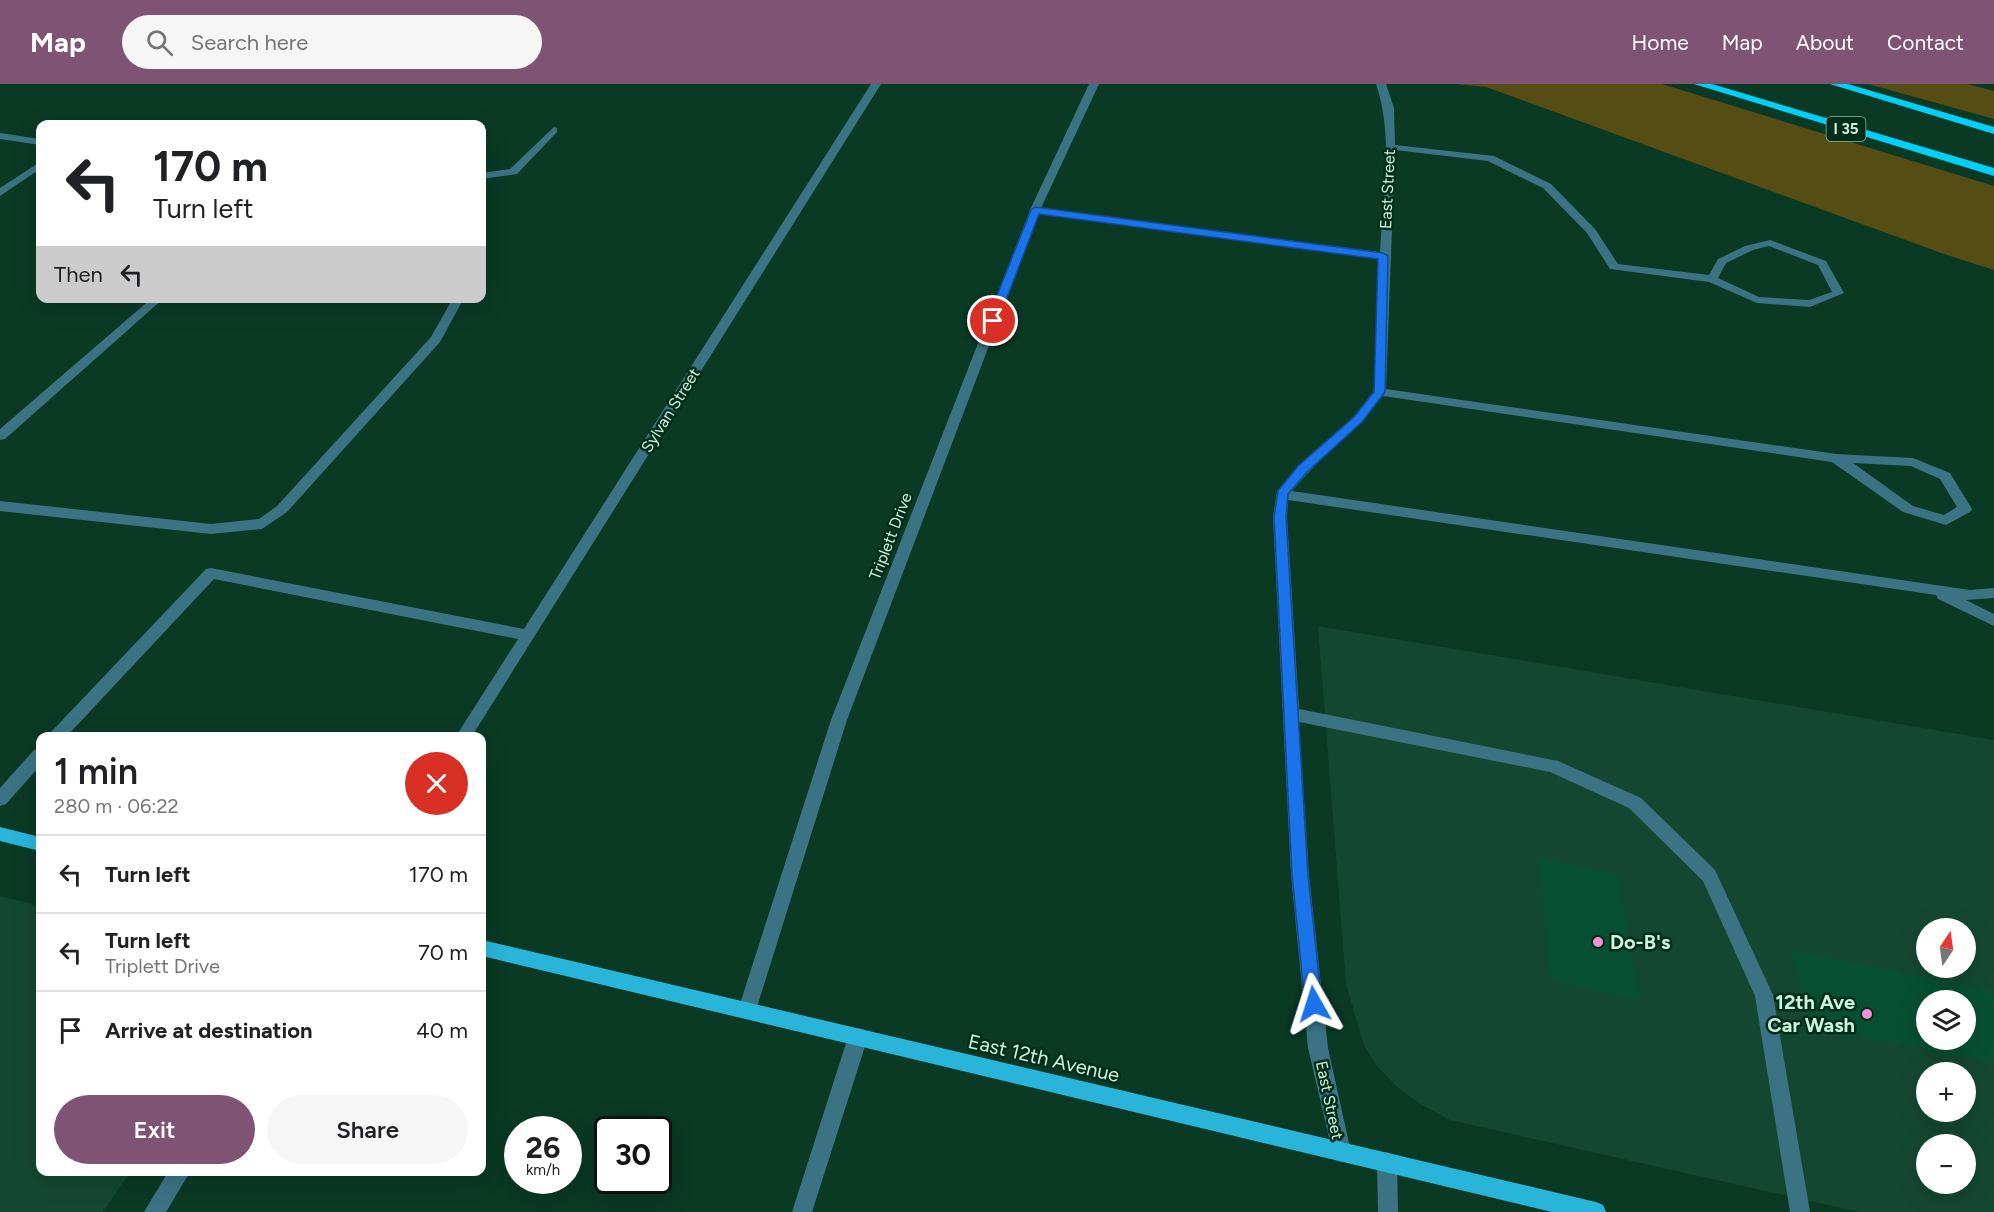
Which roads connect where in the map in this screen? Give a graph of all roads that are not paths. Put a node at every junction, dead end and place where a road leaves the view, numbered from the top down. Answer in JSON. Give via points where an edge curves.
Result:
{"nodes":[{"id":1,"x":876,"y":84,"type":"edge"},
{"id":2,"x":1094,"y":84,"type":"edge"},
{"id":3,"x":1381,"y":84,"type":"edge"},
{"id":4,"x":1700,"y":84,"type":"edge"},
{"id":5,"x":1836,"y":84,"type":"edge"},
{"id":6,"x":554,"y":129,"type":"dead end"},
{"id":7,"x":1994,"y":131,"type":"edge"},
{"id":8,"x":0,"y":136,"type":"edge"},
{"id":9,"x":36,"y":141,"type":"edge"},
{"id":10,"x":1390,"y":147,"type":"junction"},
{"id":11,"x":36,"y":168,"type":"edge"},
{"id":12,"x":1994,"y":172,"type":"edge"},
{"id":13,"x":486,"y":175,"type":"edge"},
{"id":14,"x":0,"y":193,"type":"edge"},
{"id":15,"x":1035,"y":210,"type":"junction"},
{"id":16,"x":1383,"y":256,"type":"junction"},
{"id":17,"x":1712,"y":279,"type":"junction"},
{"id":18,"x":153,"y":303,"type":"edge"},
{"id":19,"x":456,"y":303,"type":"edge"},
{"id":20,"x":1380,"y":392,"type":"junction"},
{"id":21,"x":0,"y":436,"type":"edge"},
{"id":22,"x":1836,"y":458,"type":"junction"},
{"id":23,"x":1282,"y":494,"type":"junction"},
{"id":24,"x":0,"y":507,"type":"edge"},
{"id":25,"x":1932,"y":589,"type":"junction"},
{"id":26,"x":1994,"y":593,"type":"edge"},
{"id":27,"x":1994,"y":620,"type":"edge"},
{"id":28,"x":528,"y":634,"type":"junction"},
{"id":29,"x":1290,"y":714,"type":"junction"},
{"id":30,"x":62,"y":732,"type":"edge"},
{"id":31,"x":467,"y":732,"type":"edge"},
{"id":32,"x":36,"y":759,"type":"edge"},
{"id":33,"x":0,"y":799,"type":"edge"},
{"id":34,"x":0,"y":834,"type":"edge"},
{"id":35,"x":36,"y":843,"type":"edge"},
{"id":36,"x":486,"y":949,"type":"edge"},
{"id":37,"x":747,"y":1010,"type":"junction"},
{"id":38,"x":858,"y":1037,"type":"junction"},
{"id":39,"x":1341,"y":1152,"type":"junction"},
{"id":40,"x":1387,"y":1162,"type":"junction"},
{"id":41,"x":177,"y":1176,"type":"edge"},
{"id":42,"x":154,"y":1212,"type":"edge"},
{"id":43,"x":802,"y":1212,"type":"edge"},
{"id":44,"x":1388,"y":1212,"type":"edge"},
{"id":45,"x":1596,"y":1212,"type":"edge"},
{"id":46,"x":1800,"y":1212,"type":"edge"}],
"edges":[{"from":1,"to":28,"type":"street","name":"Sylvan Street"},
{"from":2,"to":15,"type":"street","name":"Triplett Drive"},
{"from":3,"to":10,"type":"street","name":"East Street","via":[[1389,108]]},
{"from":4,"to":12,"type":"highway","number":"I 35"},
{"from":5,"to":7,"type":"highway","number":"I 35"},
{"from":6,"to":13,"type":"street","via":[[513,172]]},
{"from":8,"to":9,"type":"street"},
{"from":10,"to":16,"type":"street","name":"East Street"},
{"from":10,"to":17,"type":"street","via":[[1490,158],[1547,186],[1591,231],[1614,267]]},
{"from":11,"to":14,"type":"street"},
{"from":15,"to":16,"type":"street"},
{"from":15,"to":37,"type":"street","name":"Triplett Drive","via":[[839,720]]},
{"from":16,"to":20,"type":"street","name":"East Street"},
{"from":17,"to":17,"type":"street","via":[[1757,300],[1810,304],[1838,293],[1822,263],[1770,243],[1722,261]]},
{"from":18,"to":21,"type":"street"},
{"from":19,"to":24,"type":"street","via":[[436,339],[282,509],[262,524],[211,529]]},
{"from":20,"to":22,"type":"street"},
{"from":20,"to":23,"type":"street"},
{"from":22,"to":22,"type":"street","via":[[1913,462],[1945,476],[1965,509],[1946,520],[1908,509]]},
{"from":23,"to":25,"type":"street"},
{"from":23,"to":29,"type":"street","name":"East Street"},
{"from":25,"to":26,"type":"street","via":[[1970,595]]},
{"from":25,"to":27,"type":"street"},
{"from":28,"to":30,"type":"street","via":[[211,573]]},
{"from":28,"to":31,"type":"street","name":"Sylvan Street"},
{"from":29,"to":39,"type":"street","name":"East Street","via":[[1300,875],[1318,1047]]},
{"from":29,"to":46,"type":"street","via":[[1552,766],[1635,803],[1709,876],[1764,995]]},
{"from":32,"to":33,"type":"street"},
{"from":34,"to":35,"type":"main road"},
{"from":36,"to":37,"type":"main road","name":"East 12th Avenue"},
{"from":37,"to":38,"type":"main road","name":"East 12th Avenue"},
{"from":38,"to":39,"type":"main road","name":"East 12th Avenue"},
{"from":38,"to":43,"type":"street"},
{"from":39,"to":40,"type":"main road","name":"East 12th Avenue"},
{"from":40,"to":44,"type":"street"},
{"from":40,"to":45,"type":"main road","name":"East 12th Avenue"},
{"from":41,"to":42,"type":"street"}]}
